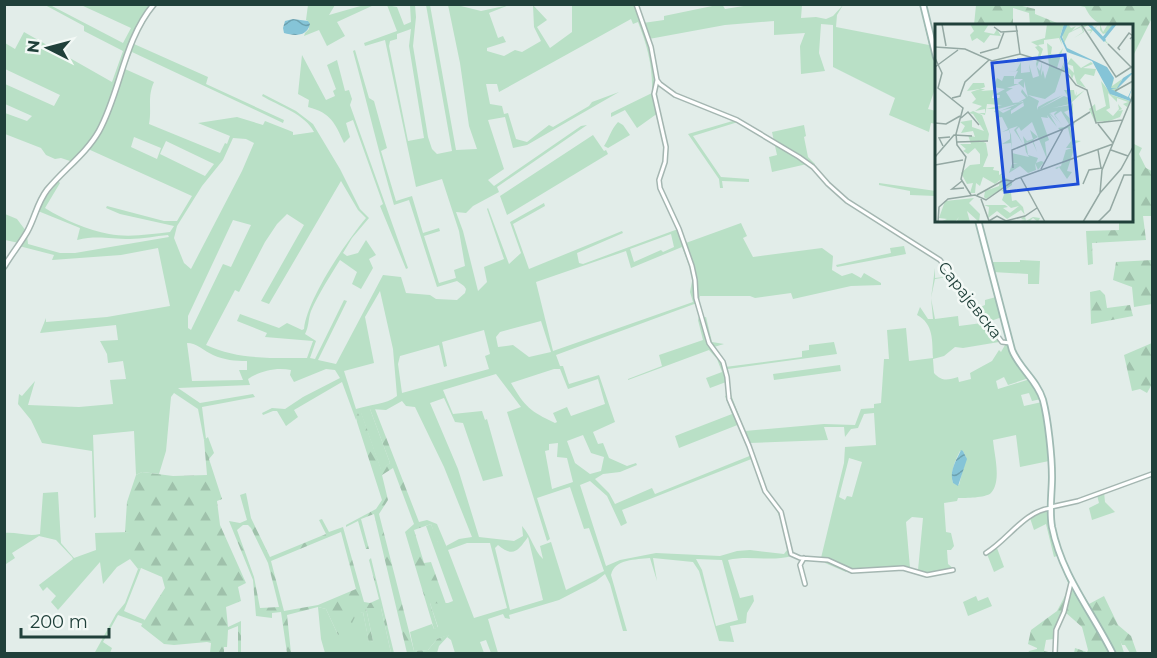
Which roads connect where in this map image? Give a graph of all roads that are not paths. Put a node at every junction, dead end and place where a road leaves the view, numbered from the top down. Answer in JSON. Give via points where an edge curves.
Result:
{"nodes":[{"id":1,"x":154,"y":4,"type":"edge"},
{"id":2,"x":636,"y":4,"type":"edge"},
{"id":3,"x":923,"y":4,"type":"edge"},
{"id":4,"x":935,"y":53,"type":"edge"},
{"id":5,"x":657,"y":80,"type":"junction"},
{"id":6,"x":979,"y":222,"type":"edge"},
{"id":7,"x":4,"y":267,"type":"edge"},
{"id":8,"x":1010,"y":343,"type":"junction"},
{"id":9,"x":1152,"y":474,"type":"edge"},
{"id":10,"x":1051,"y":507,"type":"junction"},
{"id":11,"x":986,"y":553,"type":"dead end"},
{"id":12,"x":804,"y":558,"type":"junction"},
{"id":13,"x":953,"y":570,"type":"dead end"},
{"id":14,"x":1071,"y":583,"type":"junction"},
{"id":15,"x":805,"y":584,"type":"dead end"},
{"id":16,"x":1055,"y":654,"type":"edge"},
{"id":17,"x":1113,"y":654,"type":"edge"}],
"edges":[{"from":1,"to":7,"type":"street","via":[[130,47],[98,134],[42,197],[27,232]]},
{"from":2,"to":5,"type":"street"},
{"from":3,"to":4,"type":"main road"},
{"from":5,"to":8,"type":"street","name":"Сарајевска","via":[[675,95],[727,115],[799,157],[847,201],[945,265],[1000,340]]},
{"from":5,"to":12,"type":"street","via":[[654,94],[666,147],[660,188],[690,260],[697,304],[711,347],[724,368],[729,399],[765,490],[781,512],[790,551],[797,558]]},
{"from":6,"to":8,"type":"main road","name":"Сарајевска"},
{"from":8,"to":10,"type":"main road","via":[[1044,404],[1052,469]]},
{"from":9,"to":10,"type":"street"},
{"from":10,"to":11,"type":"street","via":[[1034,513]]},
{"from":10,"to":14,"type":"main road","via":[[1054,534]]},
{"from":12,"to":13,"type":"street","via":[[823,559],[857,571],[903,568],[927,575]]},
{"from":12,"to":15,"type":"street","via":[[800,564]]},
{"from":14,"to":16,"type":"street","via":[[1056,630]]},
{"from":14,"to":17,"type":"main road"}]}
